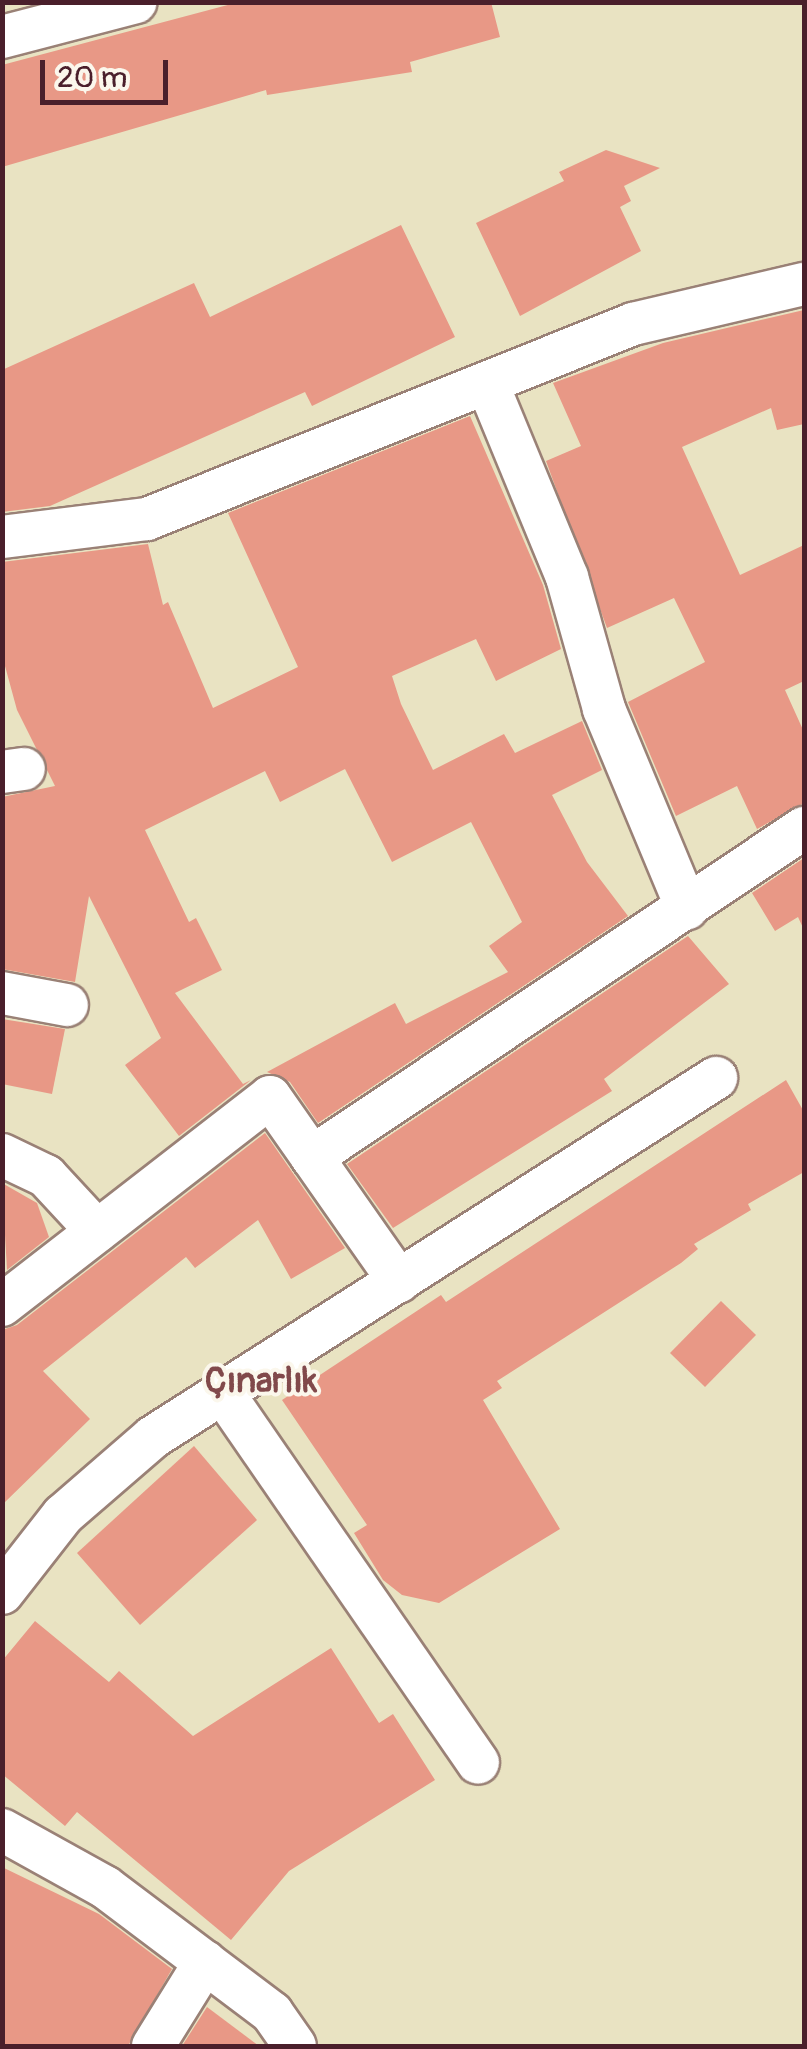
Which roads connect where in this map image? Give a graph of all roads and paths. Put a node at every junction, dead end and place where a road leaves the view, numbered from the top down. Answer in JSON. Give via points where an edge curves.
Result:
{"nodes":[{"id":1,"x":136,"y":2,"type":"edge"},
{"id":2,"x":2,"y":37,"type":"edge"},
{"id":3,"x":804,"y":284,"type":"edge"},
{"id":4,"x":487,"y":382,"type":"junction"},
{"id":5,"x":2,"y":537,"type":"edge"},
{"id":6,"x":804,"y":828,"type":"edge"},
{"id":7,"x":687,"y":908,"type":"junction"},
{"id":8,"x":2,"y":993,"type":"edge"},
{"id":9,"x":67,"y":1005,"type":"dead end"},
{"id":10,"x":716,"y":1078,"type":"dead end"},
{"id":11,"x":2,"y":1155,"type":"edge"},
{"id":12,"x":312,"y":1157,"type":"junction"},
{"id":13,"x":97,"y":1231,"type":"junction"},
{"id":14,"x":398,"y":1280,"type":"junction"},
{"id":15,"x":2,"y":1305,"type":"edge"},
{"id":16,"x":223,"y":1393,"type":"junction"},
{"id":17,"x":2,"y":1593,"type":"edge"},
{"id":18,"x":478,"y":1762,"type":"dead end"},
{"id":19,"x":2,"y":1830,"type":"edge"},
{"id":20,"x":205,"y":1962,"type":"junction"},
{"id":21,"x":154,"y":2046,"type":"edge"},
{"id":22,"x":296,"y":2046,"type":"edge"}],
"edges":[{"from":1,"to":2,"type":"street"},
{"from":3,"to":4,"type":"street","via":[[633,324]]},
{"from":4,"to":5,"type":"street","via":[[146,519]]},
{"from":4,"to":7,"type":"street","via":[[567,577],[604,709]]},
{"from":6,"to":7,"type":"street"},
{"from":7,"to":12,"type":"street"},
{"from":8,"to":9,"type":"street"},
{"from":10,"to":14,"type":"street"},
{"from":11,"to":13,"type":"street","via":[[46,1176]]},
{"from":12,"to":13,"type":"street","via":[[270,1097]]},
{"from":12,"to":14,"type":"street"},
{"from":13,"to":15,"type":"street"},
{"from":14,"to":16,"type":"street"},
{"from":16,"to":17,"type":"street","via":[[153,1436],[64,1515]]},
{"from":16,"to":18,"type":"street"},
{"from":19,"to":20,"type":"street","via":[[105,1887]]},
{"from":20,"to":21,"type":"street"},
{"from":20,"to":22,"type":"street","via":[[272,2012]]}]}
